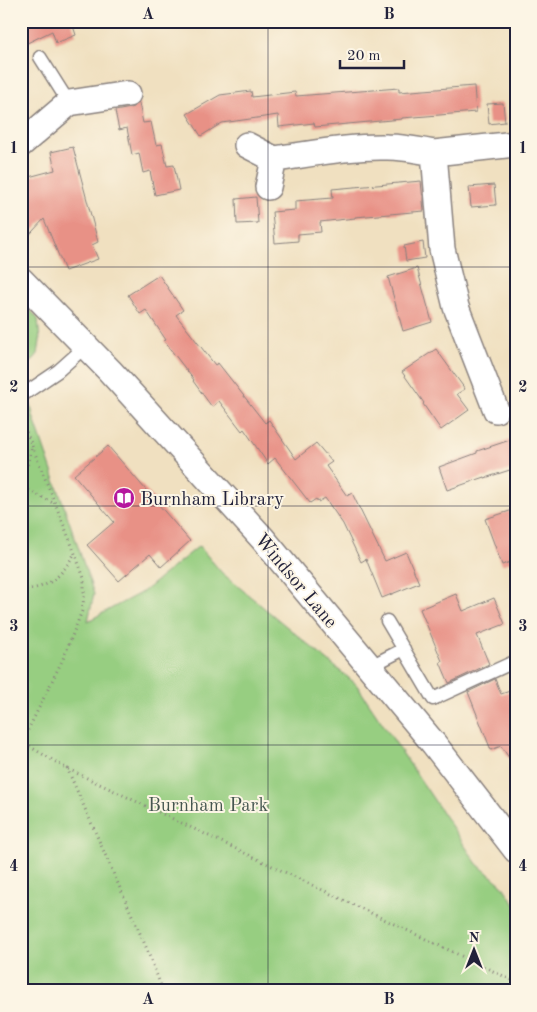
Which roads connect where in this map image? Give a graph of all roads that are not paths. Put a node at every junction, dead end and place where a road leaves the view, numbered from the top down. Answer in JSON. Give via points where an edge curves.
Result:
{"nodes":[{"id":1,"x":40,"y":57,"type":"dead end"},
{"id":2,"x":128,"y":94,"type":"dead end"},
{"id":3,"x":69,"y":103,"type":"junction"},
{"id":4,"x":21,"y":144,"type":"edge"},
{"id":5,"x":516,"y":144,"type":"edge"},
{"id":6,"x":247,"y":145,"type":"dead end"},
{"id":7,"x":434,"y":153,"type":"junction"},
{"id":8,"x":274,"y":159,"type":"junction"},
{"id":9,"x":268,"y":187,"type":"dead end"},
{"id":10,"x":21,"y":280,"type":"edge"},
{"id":11,"x":86,"y":346,"type":"junction"},
{"id":12,"x":21,"y":396,"type":"edge"},
{"id":13,"x":496,"y":410,"type":"dead end"},
{"id":14,"x":387,"y":621,"type":"dead end"},
{"id":15,"x":404,"y":649,"type":"junction"},
{"id":16,"x":516,"y":661,"type":"edge"},
{"id":17,"x":369,"y":667,"type":"junction"},
{"id":18,"x":516,"y":850,"type":"edge"}],
"edges":[{"from":1,"to":3,"type":"lane"},
{"from":2,"to":3,"type":"street"},
{"from":3,"to":4,"type":"street"},
{"from":5,"to":7,"type":"street"},
{"from":6,"to":8,"type":"street"},
{"from":7,"to":8,"type":"street","via":[[379,147]]},
{"from":7,"to":13,"type":"street","via":[[442,249],[456,307]]},
{"from":8,"to":9,"type":"street"},
{"from":10,"to":11,"type":"street","name":"Windsor Lane"},
{"from":11,"to":12,"type":"lane","via":[[58,371]]},
{"from":11,"to":17,"type":"street","name":"Windsor Lane","via":[[263,538]]},
{"from":14,"to":15,"type":"lane"},
{"from":15,"to":16,"type":"lane","via":[[433,699]]},
{"from":15,"to":17,"type":"lane"},
{"from":17,"to":18,"type":"street","name":"Windsor Lane"}]}
